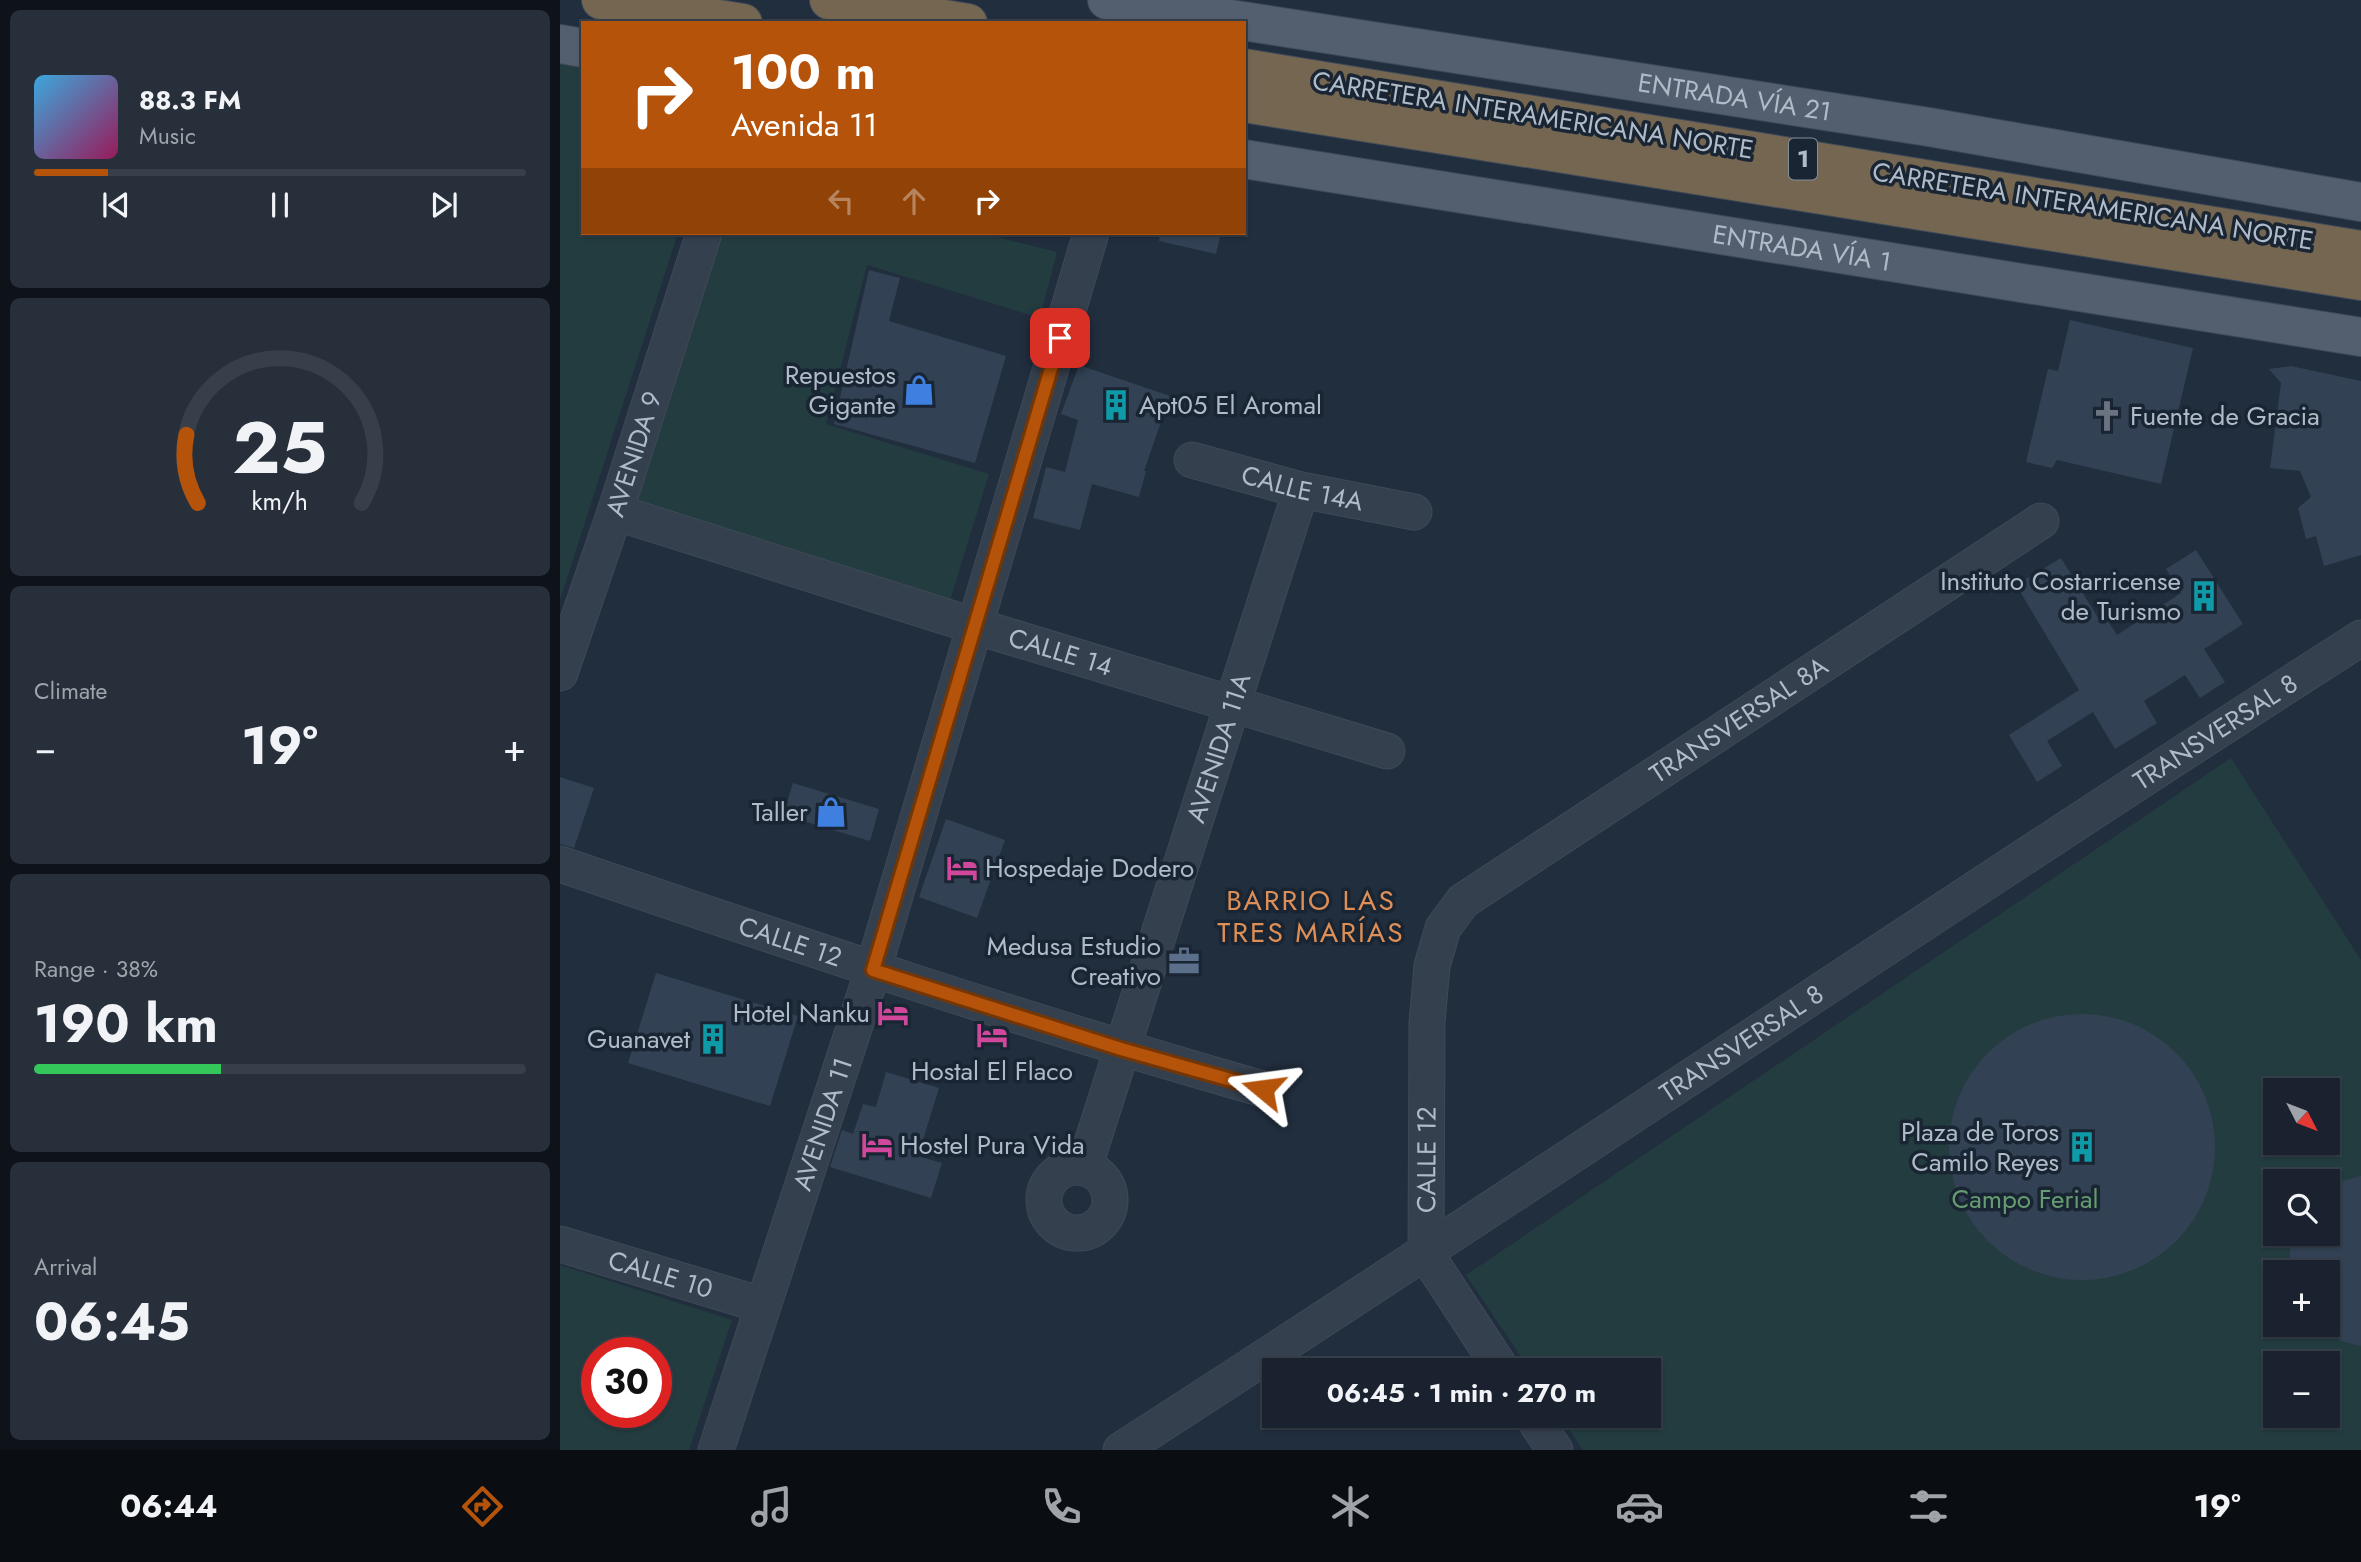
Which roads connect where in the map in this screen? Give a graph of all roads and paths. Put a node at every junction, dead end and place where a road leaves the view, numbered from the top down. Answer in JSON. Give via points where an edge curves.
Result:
{"nodes":[{"id":1,"x":601,"y":0,"type":"edge"},
{"id":2,"x":829,"y":0,"type":"edge"},
{"id":3,"x":1107,"y":0,"type":"edge"},
{"id":4,"x":1154,"y":10,"type":"edge"},
{"id":5,"x":731,"y":21,"type":"edge"},
{"id":6,"x":956,"y":21,"type":"edge"},
{"id":7,"x":1227,"y":21,"type":"edge"},
{"id":8,"x":1246,"y":24,"type":"edge"},
{"id":9,"x":560,"y":44,"type":"edge"},
{"id":10,"x":581,"y":48,"type":"edge"},
{"id":11,"x":1246,"y":68,"type":"edge"},
{"id":12,"x":1246,"y":103,"type":"edge"},
{"id":13,"x":1246,"y":159,"type":"edge"},
{"id":14,"x":2361,"y":202,"type":"edge"},
{"id":15,"x":703,"y":235,"type":"edge"},
{"id":16,"x":1090,"y":235,"type":"edge"},
{"id":17,"x":2361,"y":250,"type":"edge"},
{"id":18,"x":2361,"y":281,"type":"edge"},
{"id":19,"x":2361,"y":337,"type":"edge"},
{"id":20,"x":1192,"y":460,"type":"dead end"},
{"id":21,"x":1301,"y":490,"type":"junction"},
{"id":22,"x":615,"y":512,"type":"junction"},
{"id":23,"x":1414,"y":512,"type":"dead end"},
{"id":24,"x":2041,"y":521,"type":"dead end"},
{"id":25,"x":975,"y":626,"type":"junction"},
{"id":26,"x":2361,"y":638,"type":"edge"},
{"id":27,"x":560,"y":673,"type":"edge"},
{"id":28,"x":1231,"y":702,"type":"junction"},
{"id":29,"x":1387,"y":751,"type":"dead end"},
{"id":30,"x":560,"y":864,"type":"edge"},
{"id":31,"x":1443,"y":928,"type":"joint"},
{"id":32,"x":873,"y":970,"type":"junction"},
{"id":33,"x":1121,"y":1049,"type":"junction"},
{"id":34,"x":1263,"y":1089,"type":"dead end"},
{"id":35,"x":1084,"y":1168,"type":"dead end"},
{"id":36,"x":560,"y":1244,"type":"edge"},
{"id":37,"x":1426,"y":1254,"type":"junction"},
{"id":38,"x":762,"y":1305,"type":"junction"},
{"id":39,"x":1494,"y":1358,"type":"edge"},
{"id":40,"x":1540,"y":1428,"type":"edge"},
{"id":41,"x":716,"y":1450,"type":"edge"},
{"id":42,"x":1121,"y":1450,"type":"edge"},
{"id":43,"x":1555,"y":1450,"type":"edge"}],
"edges":[{"from":1,"to":5,"type":"highway"},
{"from":2,"to":6,"type":"highway"},
{"from":3,"to":4,"type":"main road","name":"ENTRADA VÍA 21"},
{"from":4,"to":7,"type":"main road","name":"ENTRADA VÍA 21"},
{"from":8,"to":14,"type":"main road","name":"ENTRADA VÍA 21","via":[[1929,127]]},
{"from":9,"to":10,"type":"main road"},
{"from":11,"to":17,"type":"highway","name":"CARRETERA INTERAMERICANA NORTE","number":"1"},
{"from":12,"to":18,"type":"highway","name":"CARRETERA INTERAMERICANA NORTE","number":"1"},
{"from":13,"to":19,"type":"main road","name":"ENTRADA VÍA 1"},
{"from":15,"to":22,"type":"street","name":"AVENIDA 9"},
{"from":16,"to":25,"type":"street","name":"AVENIDA 11"},
{"from":20,"to":21,"type":"street","name":"CALLE 14A"},
{"from":21,"to":23,"type":"street","name":"CALLE 14A"},
{"from":21,"to":28,"type":"street","name":"AVENIDA 11A"},
{"from":22,"to":25,"type":"street","name":"CALLE 14"},
{"from":22,"to":27,"type":"street","name":"AVENIDA 9"},
{"from":24,"to":31,"type":"street","name":"TRANSVERSAL 8A","via":[[1462,901]]},
{"from":25,"to":28,"type":"street","name":"CALLE 14"},
{"from":25,"to":32,"type":"street","name":"AVENIDA 11"},
{"from":26,"to":37,"type":"street","name":"TRANSVERSAL 8"},
{"from":28,"to":29,"type":"street","name":"CALLE 14"},
{"from":28,"to":33,"type":"street","name":"AVENIDA 11A"},
{"from":30,"to":32,"type":"street","name":"CALLE 12"},
{"from":31,"to":37,"type":"street","name":"CALLE 12","via":[[1432,966],[1427,1023]]},
{"from":32,"to":33,"type":"street","name":"CALLE 12"},
{"from":32,"to":38,"type":"street","name":"AVENIDA 11"},
{"from":33,"to":34,"type":"street","name":"CALLE 12"},
{"from":33,"to":35,"type":"street","name":"AVENIDA 11A"},
{"from":36,"to":38,"type":"street","name":"CALLE 10"},
{"from":37,"to":39,"type":"street"},
{"from":37,"to":42,"type":"street","name":"TRANSVERSAL 8"},
{"from":38,"to":41,"type":"street","name":"AVENIDA 11"},
{"from":40,"to":43,"type":"street"}]}
